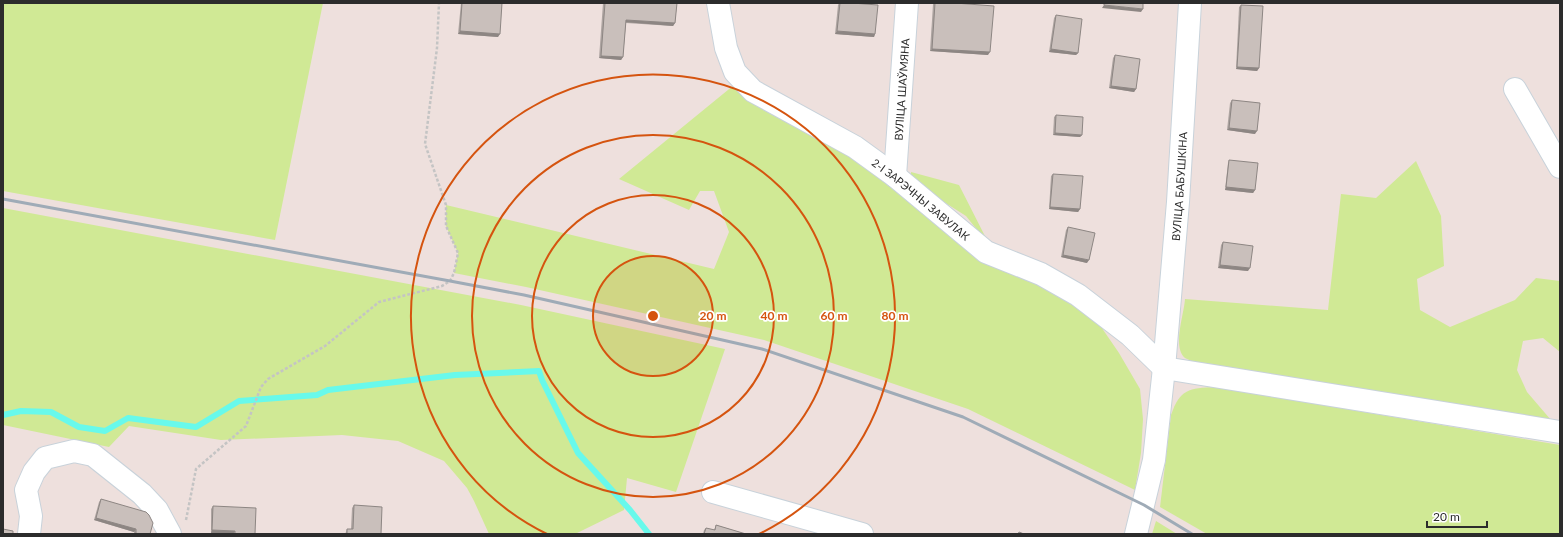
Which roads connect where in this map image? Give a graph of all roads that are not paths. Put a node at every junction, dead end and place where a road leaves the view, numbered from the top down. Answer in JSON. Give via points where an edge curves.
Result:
{"nodes":[{"id":1,"x":718,"y":3,"type":"edge"},
{"id":2,"x":907,"y":3,"type":"edge"},
{"id":3,"x":1190,"y":3,"type":"edge"},
{"id":4,"x":1515,"y":89,"type":"dead end"},
{"id":5,"x":1560,"y":167,"type":"edge"},
{"id":6,"x":895,"y":176,"type":"junction"},
{"id":7,"x":1164,"y":368,"type":"junction"},
{"id":8,"x":1560,"y":432,"type":"edge"},
{"id":9,"x":713,"y":492,"type":"dead end"},
{"id":10,"x":178,"y":528,"type":"edge"},
{"id":11,"x":28,"y":534,"type":"edge"},
{"id":12,"x":862,"y":534,"type":"edge"},
{"id":13,"x":1136,"y":534,"type":"edge"}],
"edges":[{"from":1,"to":6,"type":"street","name":"2-І ЗАРЭЧНЫ ЗАВУЛАК","via":[[726,48],[735,72],[753,91],[855,146]]},
{"from":2,"to":6,"type":"street","name":"ВУЛІЦА ШАЎМЯНА"},
{"from":3,"to":7,"type":"street","name":"ВУЛІЦА БАБУШКІНА","via":[[1178,202]]},
{"from":4,"to":5,"type":"street"},
{"from":6,"to":7,"type":"street","name":"2-І ЗАРЭЧНЫ ЗАВУЛАК","via":[[986,252],[1041,274],[1078,295],[1130,335]]},
{"from":7,"to":8,"type":"street"},
{"from":7,"to":13,"type":"street","name":"ВУЛІЦА БАБУШКІНА","via":[[1154,460]]},
{"from":9,"to":12,"type":"street"},
{"from":10,"to":11,"type":"street","via":[[142,494],[93,455],[74,451],[45,458],[34,472],[26,490],[31,516]]}]}
